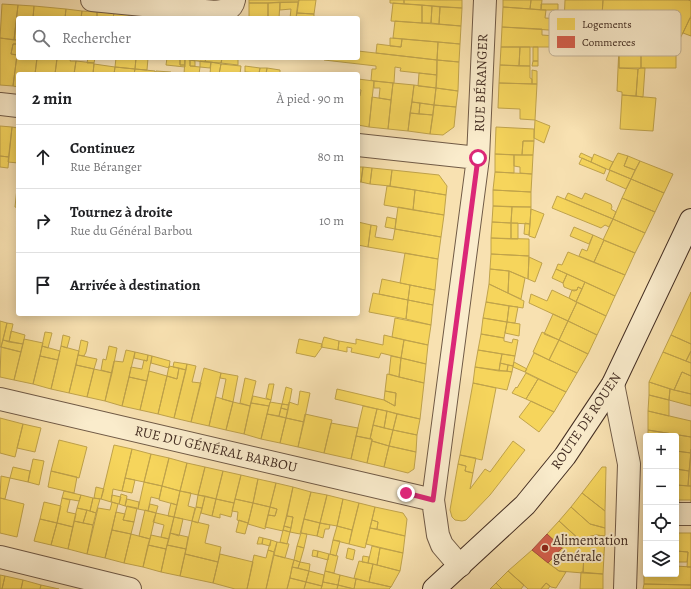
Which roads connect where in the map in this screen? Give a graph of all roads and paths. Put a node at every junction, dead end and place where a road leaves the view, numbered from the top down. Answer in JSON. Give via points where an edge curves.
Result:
{"nodes":[{"id":1,"x":92,"y":0,"type":"edge"},
{"id":2,"x":234,"y":0,"type":"edge"},
{"id":3,"x":485,"y":0,"type":"edge"},
{"id":4,"x":0,"y":104,"type":"edge"},
{"id":5,"x":16,"y":106,"type":"edge"},
{"id":6,"x":360,"y":144,"type":"edge"},
{"id":7,"x":478,"y":158,"type":"junction"},
{"id":8,"x":691,"y":220,"type":"edge"},
{"id":9,"x":614,"y":384,"type":"junction"},
{"id":10,"x":0,"y":399,"type":"edge"},
{"id":11,"x":433,"y":500,"type":"junction"},
{"id":12,"x":637,"y":514,"type":"edge"},
{"id":13,"x":679,"y":514,"type":"edge"},
{"id":14,"x":691,"y":514,"type":"edge"},
{"id":15,"x":0,"y":557,"type":"edge"},
{"id":16,"x":460,"y":566,"type":"junction"},
{"id":17,"x":130,"y":589,"type":"edge"},
{"id":18,"x":434,"y":589,"type":"edge"},
{"id":19,"x":625,"y":589,"type":"edge"}],
"edges":[{"from":1,"to":2,"type":"street","via":[[215,12],[226,11]]},
{"from":3,"to":7,"type":"street","name":"RUE BÉRANGER"},
{"from":4,"to":5,"type":"street"},
{"from":6,"to":7,"type":"street"},
{"from":7,"to":11,"type":"street","name":"RUE BÉRANGER"},
{"from":8,"to":9,"type":"street","name":"ROUTE DE ROUEN"},
{"from":9,"to":12,"type":"street"},
{"from":9,"to":16,"type":"street","name":"ROUTE DE ROUEN","via":[[565,456],[525,505]]},
{"from":10,"to":11,"type":"street","name":"RUE DU GÉNÉRAL BARBOU"},
{"from":11,"to":16,"type":"street","name":"RUE BÉRANGER","via":[[442,545]]},
{"from":12,"to":19,"type":"street"},
{"from":13,"to":14,"type":"street"},
{"from":15,"to":17,"type":"street"},
{"from":16,"to":18,"type":"street","name":"ROUTE DE ROUEN"}]}
